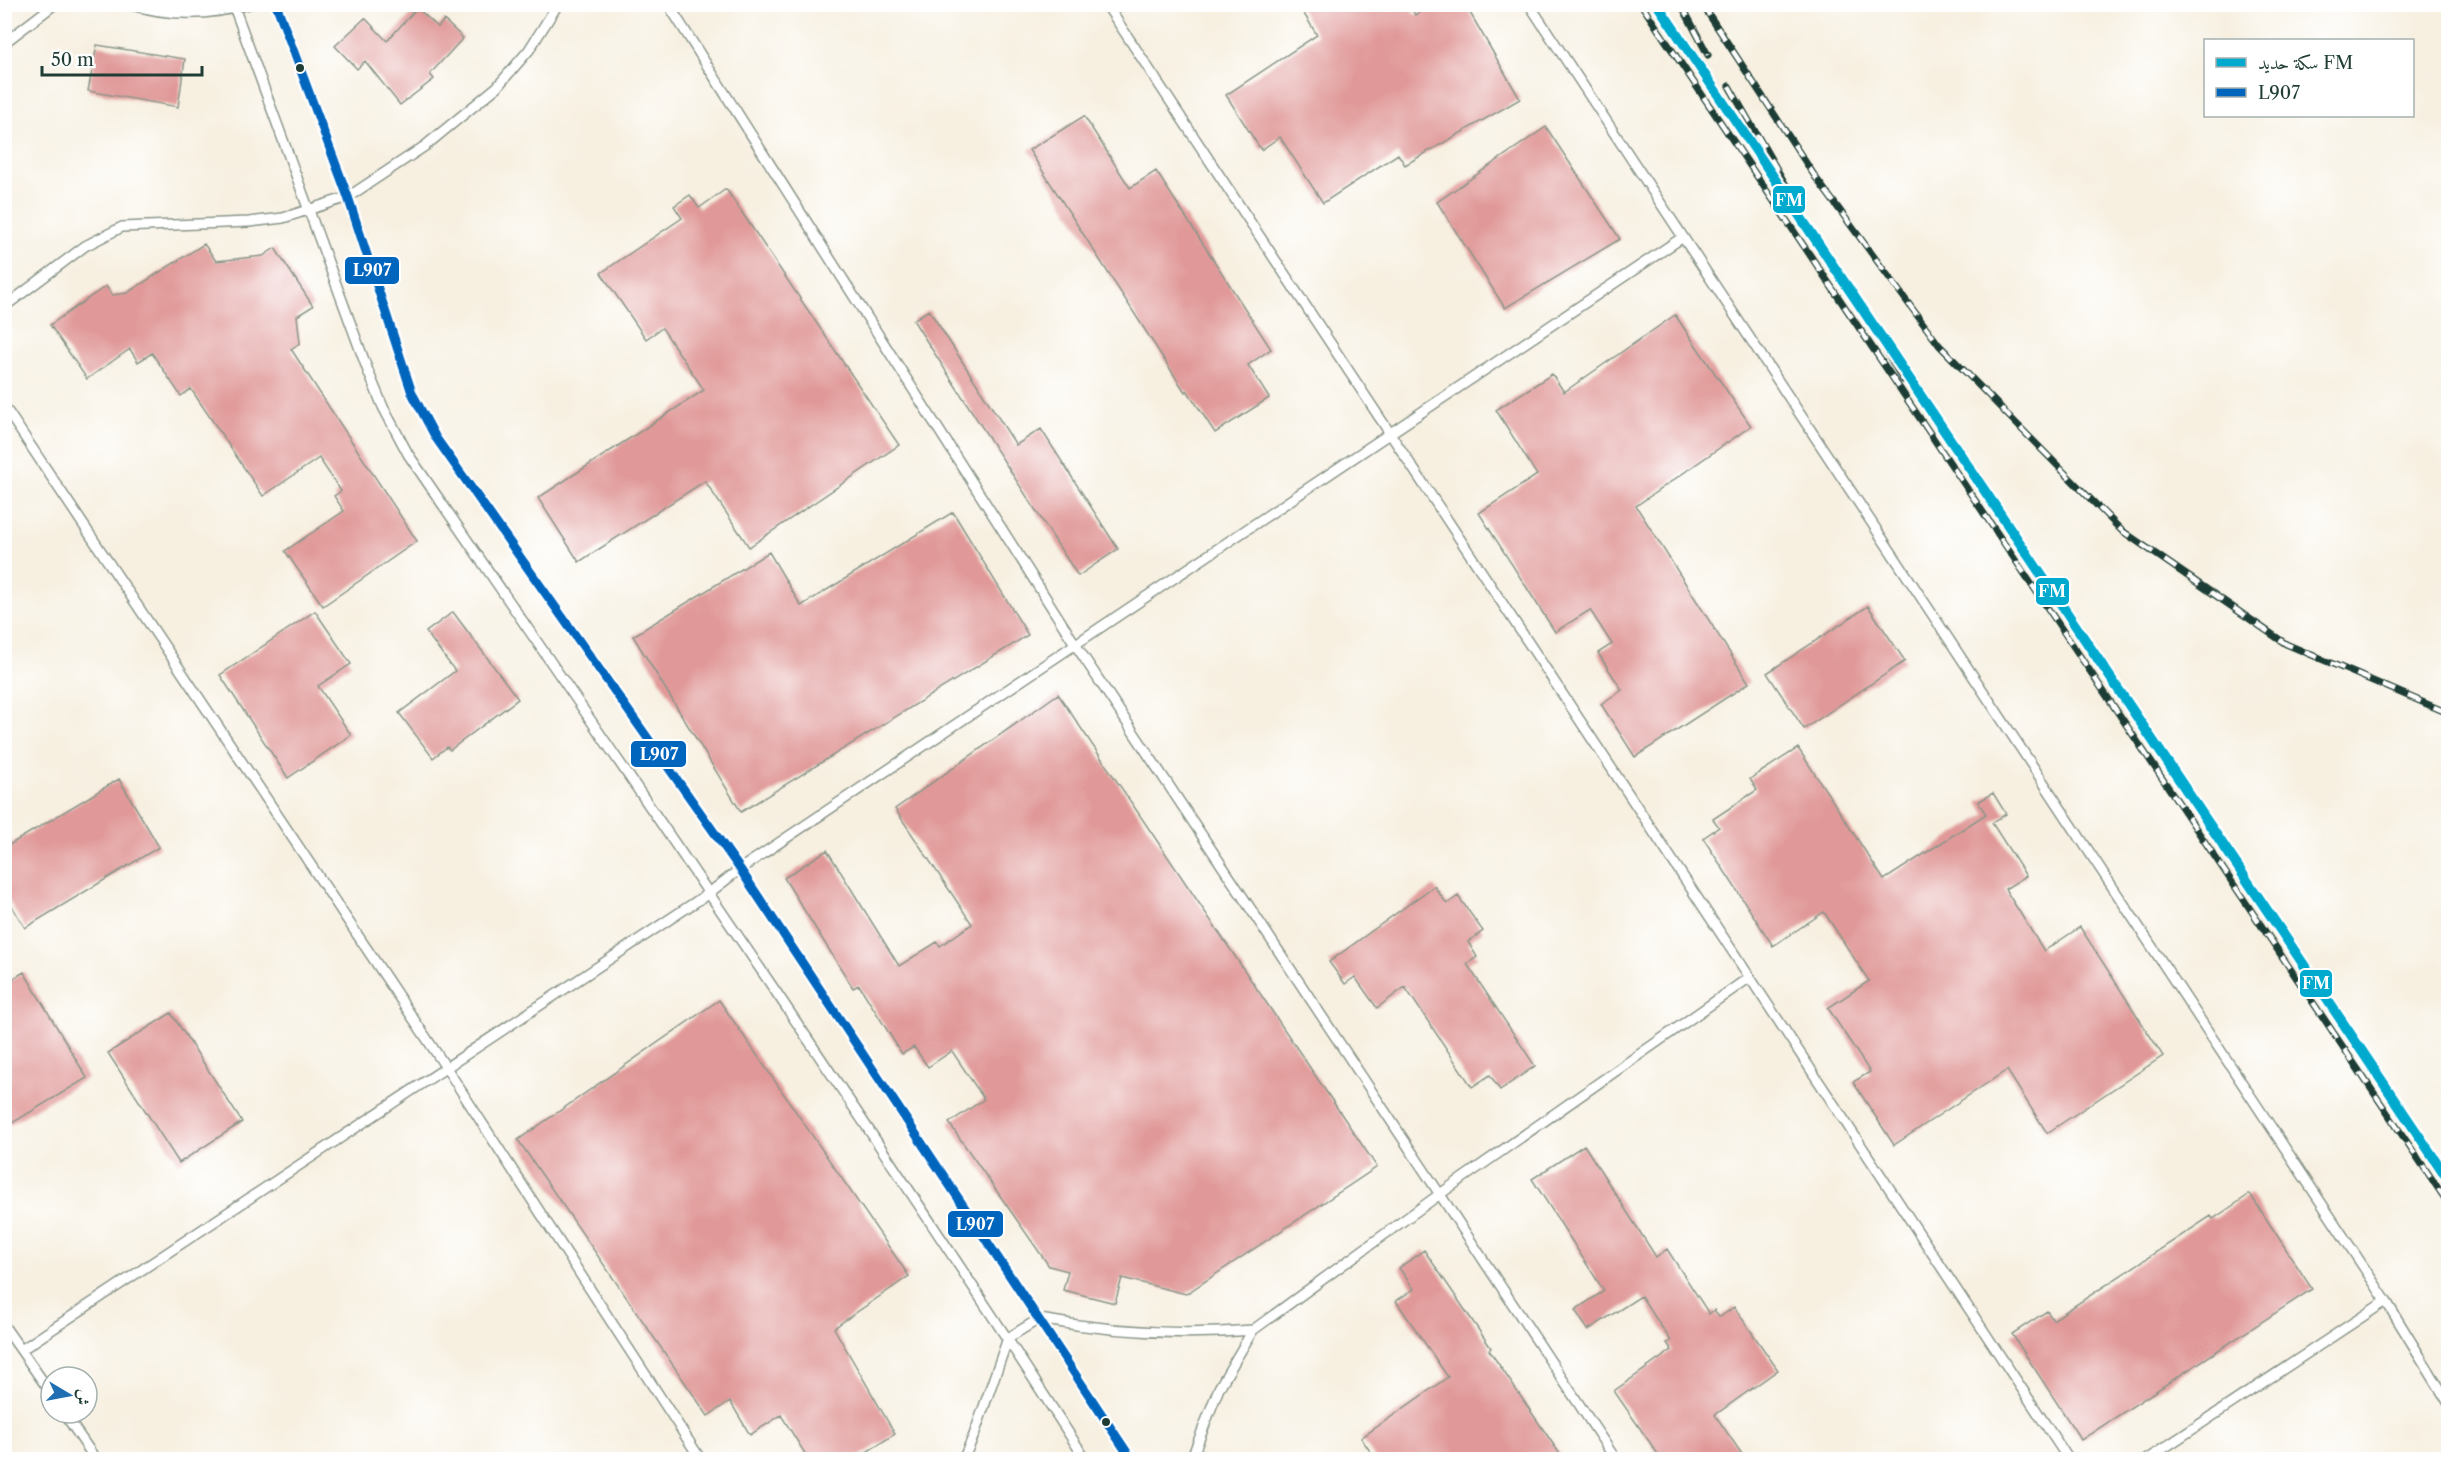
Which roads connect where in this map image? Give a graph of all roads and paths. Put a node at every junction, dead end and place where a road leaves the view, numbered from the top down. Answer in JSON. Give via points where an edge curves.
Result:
{"nodes":[{"id":1,"x":55,"y":4,"type":"edge"},
{"id":2,"x":128,"y":4,"type":"edge"},
{"id":3,"x":249,"y":4,"type":"edge"},
{"id":4,"x":276,"y":4,"type":"edge"},
{"id":5,"x":558,"y":4,"type":"edge"},
{"id":6,"x":668,"y":4,"type":"edge"},
{"id":7,"x":1106,"y":4,"type":"edge"},
{"id":8,"x":1529,"y":4,"type":"edge"},
{"id":9,"x":234,"y":7,"type":"edge"},
{"id":10,"x":4,"y":43,"type":"edge"},
{"id":11,"x":348,"y":197,"type":"junction"},
{"id":12,"x":310,"y":211,"type":"junction"},
{"id":13,"x":1683,"y":237,"type":"junction"},
{"id":14,"x":4,"y":307,"type":"edge"},
{"id":15,"x":4,"y":406,"type":"edge"},
{"id":16,"x":1390,"y":433,"type":"junction"},
{"id":17,"x":1075,"y":644,"type":"junction"},
{"id":18,"x":740,"y":869,"type":"junction"},
{"id":19,"x":709,"y":893,"type":"junction"},
{"id":20,"x":1750,"y":977,"type":"junction"},
{"id":21,"x":445,"y":1066,"type":"junction"},
{"id":22,"x":1440,"y":1194,"type":"junction"},
{"id":23,"x":2386,"y":1301,"type":"junction"},
{"id":24,"x":1039,"y":1319,"type":"junction"},
{"id":25,"x":4,"y":1326,"type":"edge"},
{"id":26,"x":1253,"y":1330,"type":"junction"},
{"id":27,"x":1008,"y":1338,"type":"junction"},
{"id":28,"x":21,"y":1350,"type":"junction"},
{"id":29,"x":39,"y":1376,"type":"edge"},
{"id":30,"x":2448,"y":1402,"type":"edge"},
{"id":31,"x":72,"y":1425,"type":"edge"},
{"id":32,"x":96,"y":1460,"type":"edge"},
{"id":33,"x":701,"y":1460,"type":"edge"},
{"id":34,"x":963,"y":1460,"type":"edge"},
{"id":35,"x":1086,"y":1460,"type":"edge"},
{"id":36,"x":1132,"y":1460,"type":"edge"},
{"id":37,"x":1191,"y":1460,"type":"edge"},
{"id":38,"x":1616,"y":1460,"type":"edge"},
{"id":39,"x":2069,"y":1460,"type":"edge"},
{"id":40,"x":2146,"y":1460,"type":"edge"}],
"edges":[{"from":1,"to":10,"type":"lane"},
{"from":2,"to":9,"type":"lane","via":[[189,14]]},
{"from":3,"to":9,"type":"lane"},
{"from":4,"to":11,"type":"lane"},
{"from":5,"to":11,"type":"lane","via":[[529,50],[497,87],[425,146]]},
{"from":6,"to":17,"type":"lane"},
{"from":7,"to":16,"type":"lane"},
{"from":8,"to":13,"type":"lane"},
{"from":9,"to":12,"type":"lane"},
{"from":11,"to":12,"type":"lane"},
{"from":11,"to":18,"type":"lane","via":[[412,393],[436,438]]},
{"from":12,"to":14,"type":"lane","via":[[249,222],[122,226],[85,246]]},
{"from":12,"to":19,"type":"lane","via":[[368,371],[408,454]]},
{"from":13,"to":16,"type":"lane"},
{"from":13,"to":23,"type":"lane"},
{"from":15,"to":21,"type":"lane"},
{"from":16,"to":17,"type":"lane"},
{"from":16,"to":20,"type":"lane"},
{"from":17,"to":18,"type":"lane"},
{"from":17,"to":22,"type":"lane"},
{"from":18,"to":19,"type":"lane"},
{"from":18,"to":24,"type":"lane"},
{"from":19,"to":21,"type":"lane"},
{"from":19,"to":27,"type":"lane"},
{"from":20,"to":22,"type":"lane"},
{"from":20,"to":39,"type":"lane"},
{"from":21,"to":28,"type":"lane"},
{"from":21,"to":33,"type":"lane"},
{"from":22,"to":26,"type":"lane"},
{"from":22,"to":38,"type":"lane"},
{"from":23,"to":30,"type":"lane"},
{"from":23,"to":40,"type":"lane"},
{"from":24,"to":26,"type":"lane","via":[[1135,1332],[1210,1334]]},
{"from":24,"to":27,"type":"lane"},
{"from":24,"to":36,"type":"lane"},
{"from":25,"to":28,"type":"lane"},
{"from":26,"to":37,"type":"lane","via":[[1219,1388]]},
{"from":27,"to":34,"type":"lane"},
{"from":27,"to":35,"type":"lane"},
{"from":28,"to":29,"type":"lane"},
{"from":31,"to":32,"type":"lane"}]}
